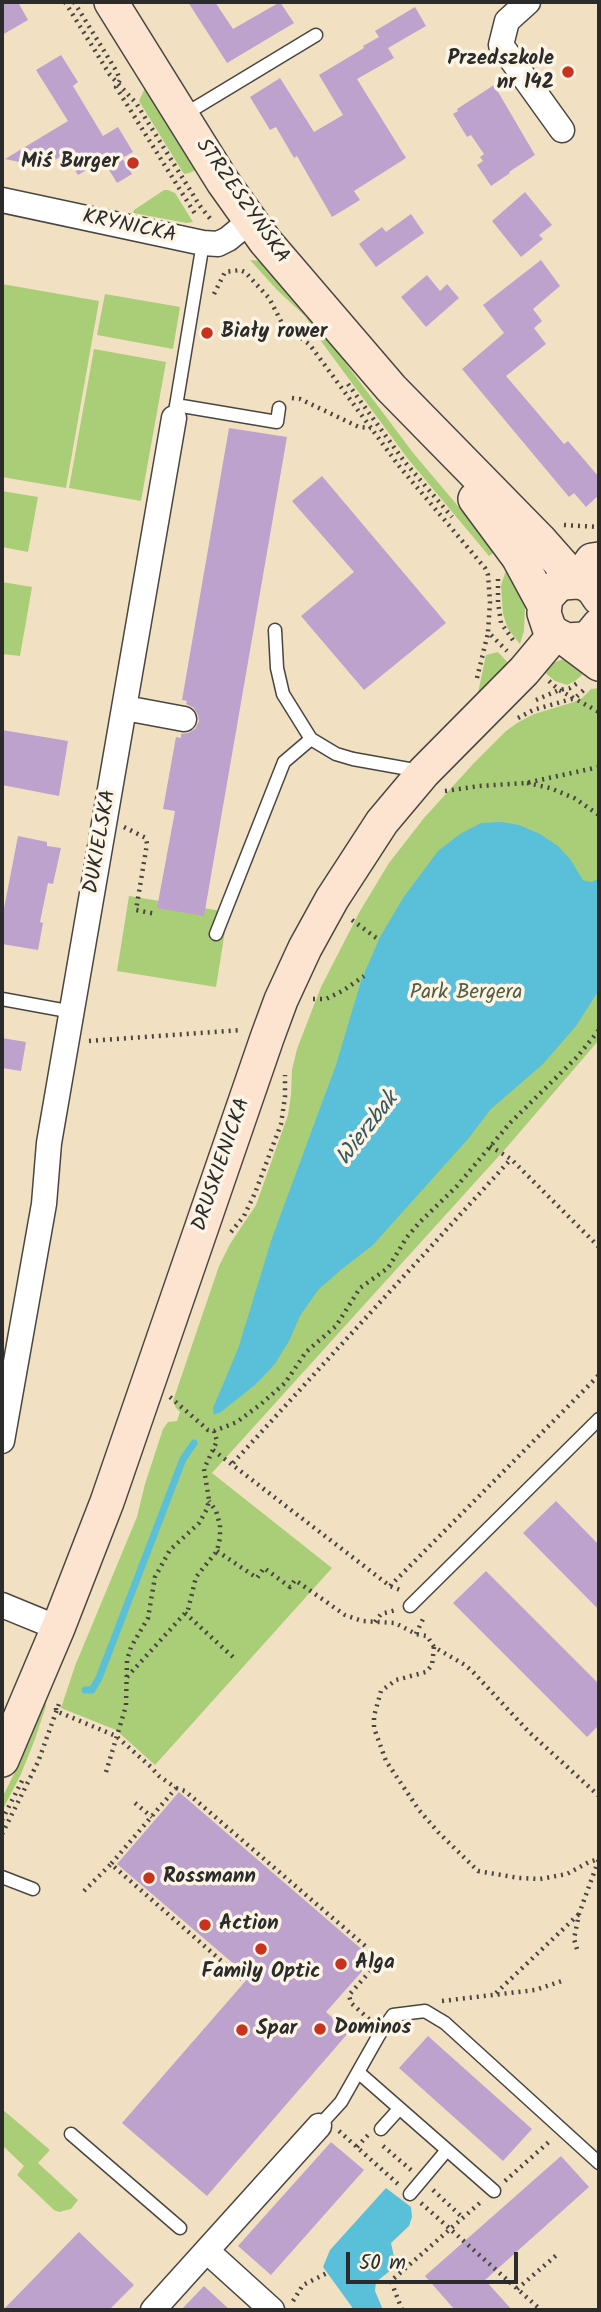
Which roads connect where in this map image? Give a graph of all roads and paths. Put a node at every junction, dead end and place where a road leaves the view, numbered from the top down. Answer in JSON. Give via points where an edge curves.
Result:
{"nodes":[{"id":1,"x":65,"y":2,"type":"edge"},
{"id":2,"x":74,"y":2,"type":"edge"},
{"id":3,"x":111,"y":2,"type":"edge"},
{"id":4,"x":528,"y":2,"type":"edge"},
{"id":5,"x":316,"y":35,"type":"dead end"},
{"id":6,"x":118,"y":84,"type":"junction"},
{"id":7,"x":181,"y":116,"type":"junction"},
{"id":8,"x":562,"y":130,"type":"dead end"},
{"id":9,"x":2,"y":200,"type":"edge"},
{"id":10,"x":225,"y":237,"type":"junction"},
{"id":11,"x":234,"y":263,"type":"dead end"},
{"id":12,"x":241,"y":267,"type":"junction"},
{"id":13,"x":212,"y":298,"type":"dead end"},
{"id":14,"x":348,"y":384,"type":"dead end"},
{"id":15,"x":391,"y":388,"type":"junction"},
{"id":16,"x":279,"y":408,"type":"joint"},
{"id":17,"x":175,"y":412,"type":"junction"},
{"id":18,"x":372,"y":428,"type":"junction"},
{"id":19,"x":456,"y":522,"type":"dead end"},
{"id":20,"x":594,"y":558,"type":"edge"},
{"id":21,"x":498,"y":572,"type":"dead end"},
{"id":22,"x":599,"y":625,"type":"edge"},
{"id":23,"x":555,"y":627,"type":"junction"},
{"id":24,"x":275,"y":630,"type":"dead end"},
{"id":25,"x":528,"y":664,"type":"junction"},
{"id":26,"x":591,"y":676,"type":"edge"},
{"id":27,"x":559,"y":690,"type":"junction"},
{"id":28,"x":575,"y":698,"type":"junction"},
{"id":29,"x":528,"y":704,"type":"dead end"},
{"id":30,"x":125,"y":708,"type":"junction"},
{"id":31,"x":599,"y":712,"type":"edge"},
{"id":32,"x":184,"y":719,"type":"dead end"},
{"id":33,"x":514,"y":720,"type":"dead end"},
{"id":34,"x":311,"y":739,"type":"junction"},
{"id":35,"x":599,"y":767,"type":"edge"},
{"id":36,"x":438,"y":777,"type":"junction"},
{"id":37,"x":526,"y":783,"type":"junction"},
{"id":38,"x":599,"y":815,"type":"edge"},
{"id":39,"x":104,"y":829,"type":"junction"},
{"id":40,"x":357,"y":908,"type":"dead end"},
{"id":41,"x":156,"y":914,"type":"dead end"},
{"id":42,"x":351,"y":919,"type":"junction"},
{"id":43,"x":345,"y":931,"type":"dead end"},
{"id":44,"x":216,"y":934,"type":"dead end"},
{"id":45,"x":379,"y":940,"type":"dead end"},
{"id":46,"x":364,"y":976,"type":"dead end"},
{"id":47,"x":317,"y":988,"type":"dead end"},
{"id":48,"x":2,"y":999,"type":"edge"},
{"id":49,"x":313,"y":999,"type":"junction"},
{"id":50,"x":311,"y":1005,"type":"dead end"},
{"id":51,"x":72,"y":1012,"type":"junction"},
{"id":52,"x":237,"y":1030,"type":"dead end"},
{"id":53,"x":599,"y":1030,"type":"edge"},
{"id":54,"x":68,"y":1038,"type":"junction"},
{"id":55,"x":285,"y":1068,"type":"dead end"},
{"id":56,"x":490,"y":1146,"type":"junction"},
{"id":57,"x":511,"y":1159,"type":"junction"},
{"id":58,"x":224,"y":1241,"type":"dead end"},
{"id":59,"x":599,"y":1247,"type":"edge"},
{"id":60,"x":599,"y":1375,"type":"edge"},
{"id":61,"x":164,"y":1394,"type":"dead end"},
{"id":62,"x":599,"y":1419,"type":"edge"},
{"id":63,"x":214,"y":1431,"type":"junction"},
{"id":64,"x":2,"y":1441,"type":"edge"},
{"id":65,"x":213,"y":1450,"type":"junction"},
{"id":66,"x":233,"y":1463,"type":"junction"},
{"id":67,"x":209,"y":1500,"type":"junction"},
{"id":68,"x":217,"y":1551,"type":"junction"},
{"id":69,"x":390,"y":1586,"type":"junction"},
{"id":70,"x":415,"y":1602,"type":"junction"},
{"id":71,"x":2,"y":1605,"type":"edge"},
{"id":72,"x":185,"y":1613,"type":"junction"},
{"id":73,"x":375,"y":1622,"type":"junction"},
{"id":74,"x":58,"y":1628,"type":"junction"},
{"id":75,"x":435,"y":1647,"type":"junction"},
{"id":76,"x":234,"y":1658,"type":"dead end"},
{"id":77,"x":128,"y":1681,"type":"junction"},
{"id":78,"x":12,"y":1709,"type":"edge"},
{"id":79,"x":57,"y":1711,"type":"dead end"},
{"id":80,"x":116,"y":1736,"type":"junction"},
{"id":81,"x":2,"y":1760,"type":"edge"},
{"id":82,"x":106,"y":1772,"type":"dead end"},
{"id":83,"x":176,"y":1788,"type":"junction"},
{"id":84,"x":599,"y":1796,"type":"edge"},
{"id":85,"x":135,"y":1803,"type":"dead end"},
{"id":86,"x":152,"y":1817,"type":"junction"},
{"id":87,"x":599,"y":1859,"type":"edge"},
{"id":88,"x":111,"y":1864,"type":"junction"},
{"id":89,"x":2,"y":1877,"type":"edge"},
{"id":90,"x":33,"y":1889,"type":"dead end"},
{"id":91,"x":84,"y":1891,"type":"dead end"},
{"id":92,"x":579,"y":1914,"type":"junction"},
{"id":93,"x":577,"y":1949,"type":"dead end"},
{"id":94,"x":243,"y":1979,"type":"dead end"},
{"id":95,"x":562,"y":1981,"type":"dead end"},
{"id":96,"x":495,"y":1995,"type":"junction"},
{"id":97,"x":425,"y":2011,"type":"junction"},
{"id":98,"x":382,"y":2031,"type":"junction"},
{"id":99,"x":358,"y":2072,"type":"junction"},
{"id":100,"x":399,"y":2109,"type":"junction"},
{"id":101,"x":322,"y":2123,"type":"junction"},
{"id":102,"x":381,"y":2129,"type":"dead end"},
{"id":103,"x":563,"y":2130,"type":"junction"},
{"id":104,"x":71,"y":2134,"type":"dead end"},
{"id":105,"x":447,"y":2150,"type":"junction"},
{"id":106,"x":599,"y":2162,"type":"edge"},
{"id":107,"x":494,"y":2190,"type":"junction"},
{"id":108,"x":410,"y":2194,"type":"junction"},
{"id":109,"x":180,"y":2228,"type":"dead end"},
{"id":110,"x":450,"y":2229,"type":"junction"},
{"id":111,"x":208,"y":2252,"type":"junction"},
{"id":112,"x":559,"y":2253,"type":"dead end"},
{"id":113,"x":327,"y":2273,"type":"dead end"},
{"id":114,"x":517,"y":2290,"type":"junction"},
{"id":115,"x":281,"y":2308,"type":"edge"},
{"id":116,"x":153,"y":2310,"type":"edge"},
{"id":117,"x":402,"y":2310,"type":"edge"},
{"id":118,"x":541,"y":2310,"type":"edge"}],
"edges":[{"from":1,"to":6,"type":"path"},
{"from":2,"to":6,"type":"path","via":[[117,72]]},
{"from":3,"to":7,"type":"street","name":"STRZESZYŃSKA"},
{"from":4,"to":8,"type":"street","via":[[506,21],[501,45]]},
{"from":5,"to":7,"type":"lane"},
{"from":6,"to":10,"type":"path","via":[[136,103],[200,206]]},
{"from":6,"to":10,"type":"path","via":[[200,222]]},
{"from":7,"to":10,"type":"street","name":"STRZESZYŃSKA","via":[[223,182]]},
{"from":9,"to":10,"type":"street","name":"KRYNICKA"},
{"from":10,"to":15,"type":"street","name":"STRZESZYŃSKA","via":[[289,270]]},
{"from":10,"to":17,"type":"lane","name":"DUKIELSKA"},
{"from":11,"to":12,"type":"path"},
{"from":12,"to":13,"type":"path","via":[[225,272]]},
{"from":12,"to":18,"type":"path","via":[[282,323],[310,345]]},
{"from":14,"to":19,"type":"path"},
{"from":15,"to":20,"type":"street","name":"STRZESZYŃSKA","via":[[531,531]]},
{"from":15,"to":23,"type":"street","name":"STRZESZYŃSKA","via":[[518,557]]},
{"from":16,"to":17,"type":"lane","via":[[277,422]]},
{"from":16,"to":18,"type":"path","via":[[295,398],[359,427]]},
{"from":17,"to":30,"type":"street","name":"DUKIELSKA"},
{"from":18,"to":25,"type":"path","via":[[487,567],[488,632]]},
{"from":20,"to":23,"type":"street","name":"DRUSKIENICKA","via":[[546,598]]},
{"from":21,"to":25,"type":"path","via":[[501,623]]},
{"from":22,"to":23,"type":"street","via":[[583,639]]},
{"from":23,"to":25,"type":"street","name":"DRUSKIENICKA"},
{"from":23,"to":26,"type":"street","name":"STRZESZYŃSKA"},
{"from":24,"to":34,"type":"lane","via":[[283,694]]},
{"from":25,"to":27,"type":"path"},
{"from":25,"to":36,"type":"street","name":"DRUSKIENICKA"},
{"from":26,"to":27,"type":"path"},
{"from":26,"to":28,"type":"path"},
{"from":27,"to":28,"type":"path"},
{"from":27,"to":29,"type":"path"},
{"from":28,"to":31,"type":"path"},
{"from":28,"to":33,"type":"path","via":[[548,702]]},
{"from":30,"to":32,"type":"street"},
{"from":30,"to":39,"type":"street","name":"DUKIELSKA"},
{"from":34,"to":36,"type":"lane","via":[[336,754]]},
{"from":34,"to":44,"type":"lane","via":[[284,762]]},
{"from":35,"to":37,"type":"path"},
{"from":36,"to":37,"type":"path","via":[[443,791]]},
{"from":36,"to":74,"type":"street","name":"DRUSKIENICKA","via":[[382,822],[357,857],[281,1000],[107,1502]]},
{"from":37,"to":38,"type":"path","via":[[573,798]]},
{"from":39,"to":41,"type":"path","via":[[146,838],[136,911]]},
{"from":39,"to":51,"type":"street","name":"DUKIELSKA"},
{"from":40,"to":42,"type":"path"},
{"from":42,"to":43,"type":"path"},
{"from":42,"to":45,"type":"path"},
{"from":46,"to":49,"type":"path","via":[[326,999]]},
{"from":47,"to":49,"type":"path"},
{"from":48,"to":51,"type":"lane"},
{"from":49,"to":50,"type":"path"},
{"from":51,"to":54,"type":"street","name":"DUKIELSKA"},
{"from":52,"to":54,"type":"path","via":[[95,1042]]},
{"from":53,"to":56,"type":"path"},
{"from":54,"to":64,"type":"street","name":"DUKIELSKA"},
{"from":55,"to":58,"type":"path","via":[[281,1124],[250,1205]]},
{"from":56,"to":57,"type":"path"},
{"from":56,"to":63,"type":"path","via":[[407,1237],[388,1268],[360,1288],[336,1326],[306,1352],[285,1383],[237,1422]]},
{"from":57,"to":59,"type":"path"},
{"from":57,"to":66,"type":"path"},
{"from":60,"to":69,"type":"path"},
{"from":61,"to":63,"type":"path"},
{"from":62,"to":70,"type":"lane"},
{"from":63,"to":65,"type":"path","via":[[217,1441]]},
{"from":65,"to":66,"type":"path"},
{"from":65,"to":67,"type":"path","via":[[204,1469]]},
{"from":66,"to":69,"type":"path"},
{"from":67,"to":68,"type":"path","via":[[220,1525]]},
{"from":67,"to":77,"type":"path","via":[[199,1524],[170,1550],[158,1571],[148,1618],[127,1660]]},
{"from":68,"to":72,"type":"path","via":[[196,1577]]},
{"from":68,"to":73,"type":"path","via":[[257,1578],[264,1568],[290,1587],[295,1580],[345,1615]]},
{"from":69,"to":70,"type":"path"},
{"from":70,"to":73,"type":"path","via":[[381,1615]]},
{"from":71,"to":74,"type":"street"},
{"from":72,"to":76,"type":"path"},
{"from":72,"to":77,"type":"path"},
{"from":73,"to":75,"type":"path","via":[[395,1623],[427,1636]]},
{"from":74,"to":78,"type":"street","name":"DRUSKIENICKA"},
{"from":75,"to":84,"type":"path","via":[[473,1672]]},
{"from":75,"to":87,"type":"path","via":[[426,1672],[396,1680],[381,1690],[374,1716],[386,1761],[419,1810],[478,1871],[540,1879],[567,1874]]},
{"from":77,"to":80,"type":"path"},
{"from":78,"to":81,"type":"street","name":"DRUSKIENICKA"},
{"from":79,"to":80,"type":"path"},
{"from":80,"to":82,"type":"path"},
{"from":80,"to":83,"type":"path"},
{"from":83,"to":86,"type":"path"},
{"from":83,"to":98,"type":"path","via":[[378,1957],[349,1995],[351,2003]]},
{"from":85,"to":86,"type":"path"},
{"from":86,"to":88,"type":"path"},
{"from":87,"to":92,"type":"path"},
{"from":88,"to":91,"type":"path"},
{"from":88,"to":94,"type":"path"},
{"from":89,"to":90,"type":"lane"},
{"from":92,"to":93,"type":"path"},
{"from":92,"to":96,"type":"path"},
{"from":95,"to":96,"type":"path"},
{"from":96,"to":97,"type":"path","via":[[439,2001]]},
{"from":97,"to":98,"type":"lane","via":[[393,2015]]},
{"from":97,"to":103,"type":"lane"},
{"from":98,"to":99,"type":"lane"},
{"from":99,"to":100,"type":"lane"},
{"from":99,"to":101,"type":"lane"},
{"from":100,"to":102,"type":"lane"},
{"from":100,"to":105,"type":"lane"},
{"from":101,"to":108,"type":"path"},
{"from":101,"to":111,"type":"street"},
{"from":103,"to":106,"type":"lane"},
{"from":103,"to":107,"type":"path"},
{"from":104,"to":109,"type":"lane"},
{"from":105,"to":107,"type":"lane"},
{"from":105,"to":108,"type":"lane"},
{"from":107,"to":110,"type":"path"},
{"from":108,"to":110,"type":"path"},
{"from":110,"to":114,"type":"path"},
{"from":110,"to":117,"type":"path","via":[[391,2281]]},
{"from":111,"to":115,"type":"street"},
{"from":111,"to":116,"type":"street"},
{"from":112,"to":114,"type":"path"},
{"from":113,"to":115,"type":"path","via":[[303,2285]]},
{"from":114,"to":118,"type":"path"}]}
